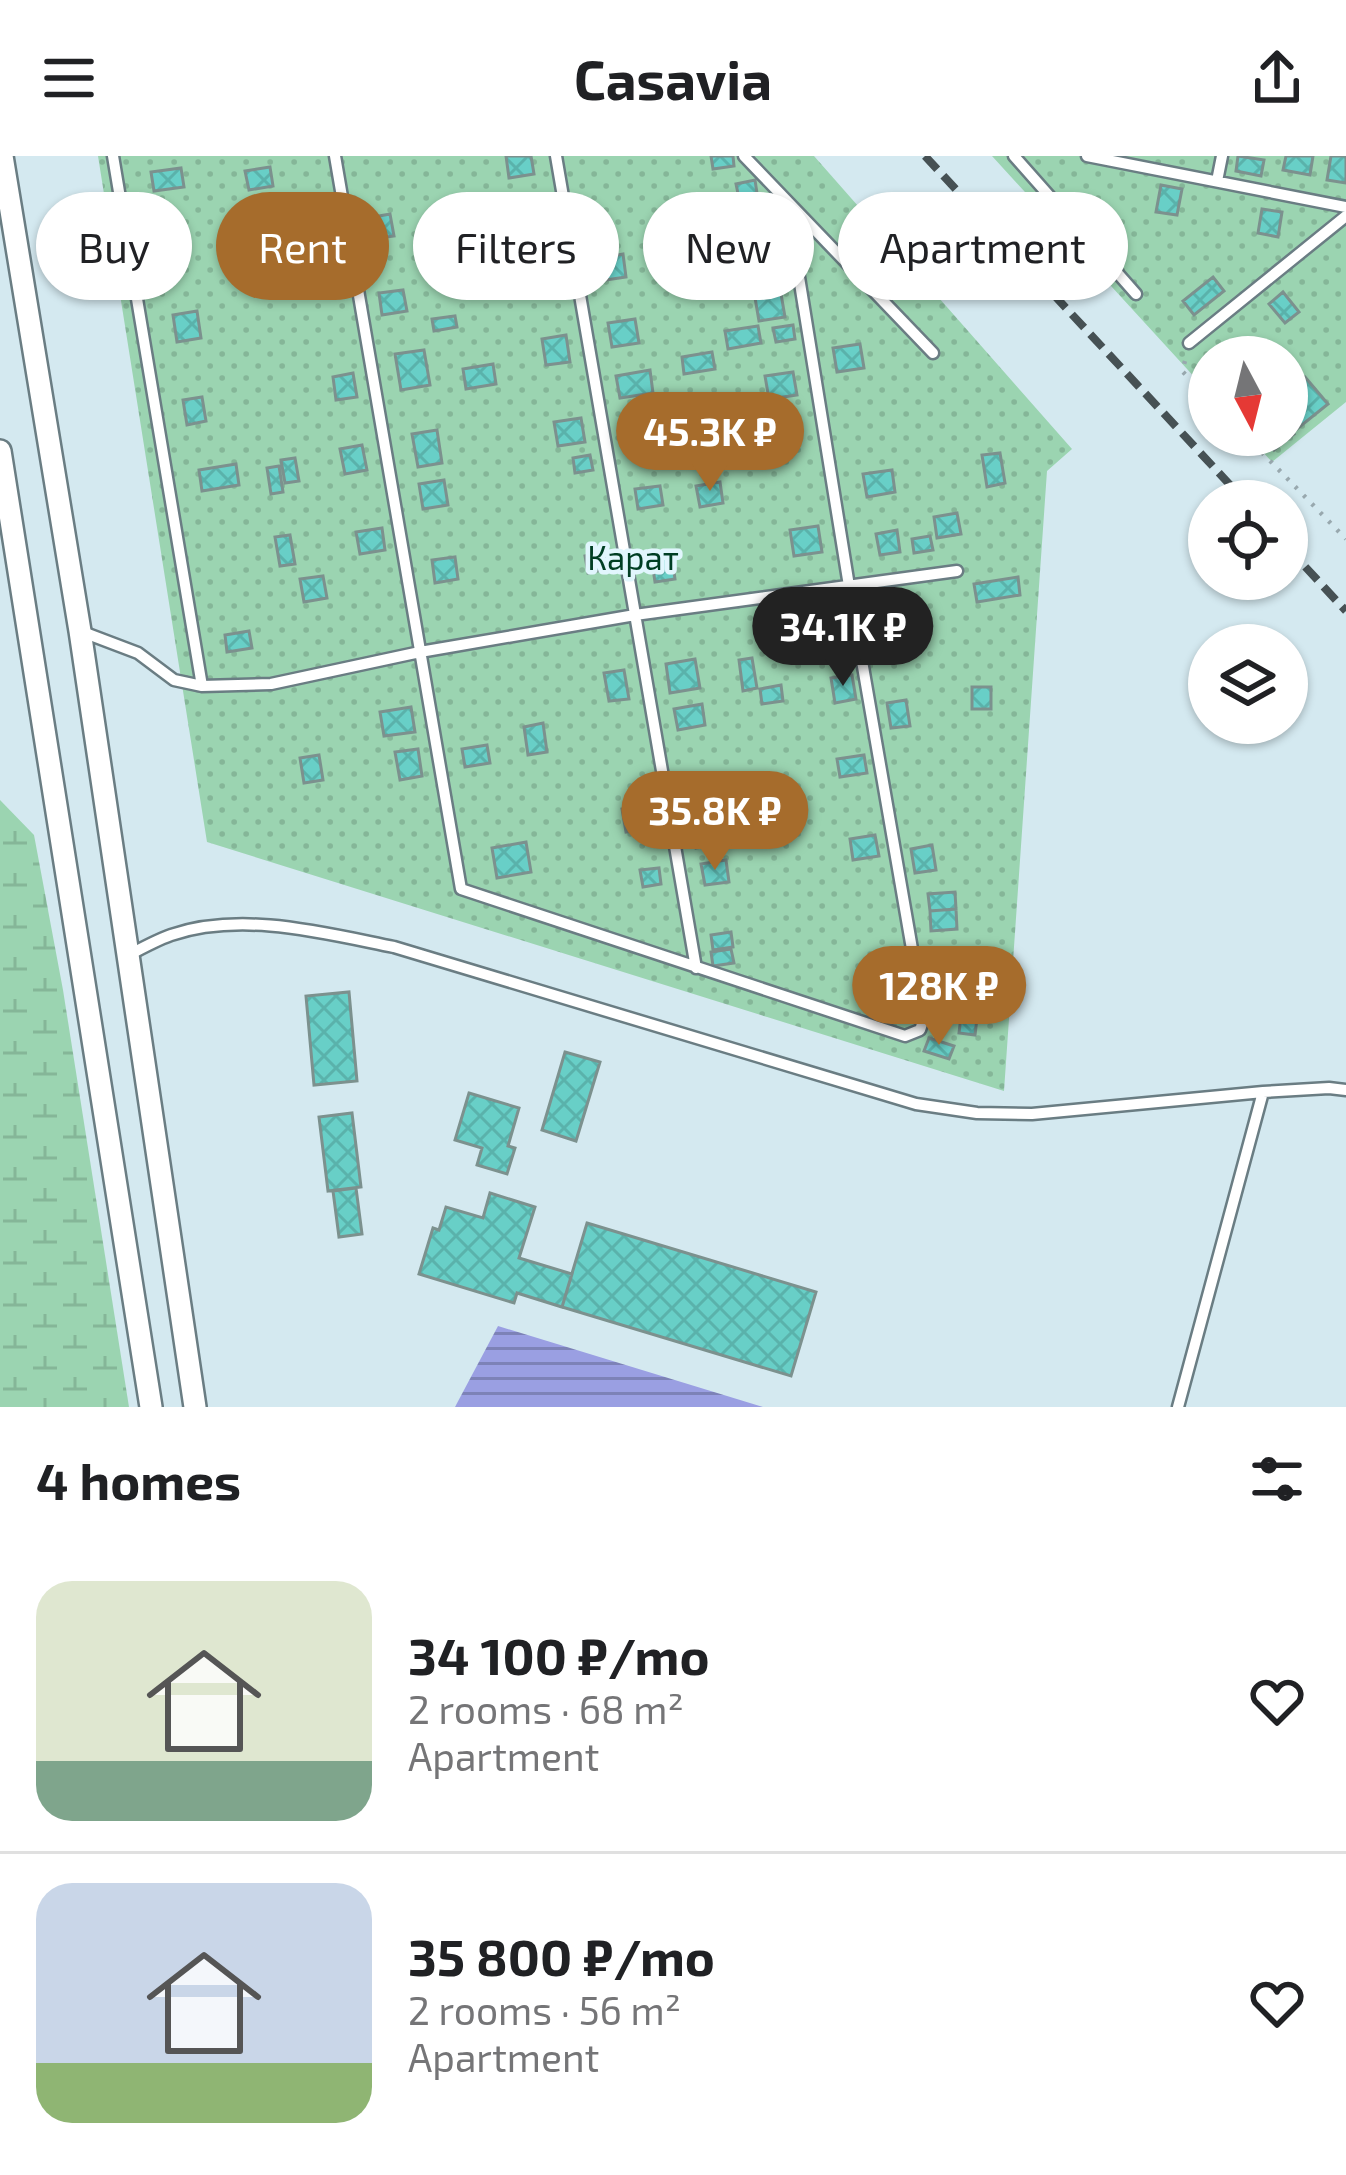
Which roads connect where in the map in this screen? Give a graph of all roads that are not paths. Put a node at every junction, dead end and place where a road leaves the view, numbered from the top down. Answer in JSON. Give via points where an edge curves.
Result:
{"nodes":[{"id":1,"x":2,"y":156,"type":"edge"},
{"id":2,"x":113,"y":156,"type":"edge"},
{"id":3,"x":335,"y":156,"type":"edge"},
{"id":4,"x":556,"y":156,"type":"edge"},
{"id":5,"x":743,"y":156,"type":"edge"},
{"id":6,"x":1014,"y":156,"type":"edge"},
{"id":7,"x":1087,"y":156,"type":"edge"},
{"id":8,"x":1222,"y":156,"type":"edge"},
{"id":9,"x":1217,"y":182,"type":"junction"},
{"id":10,"x":777,"y":192,"type":"edge"},
{"id":11,"x":1346,"y":207,"type":"edge"},
{"id":12,"x":1346,"y":216,"type":"edge"},
{"id":13,"x":814,"y":230,"type":"edge"},
{"id":14,"x":1136,"y":294,"type":"dead end"},
{"id":15,"x":803,"y":300,"type":"edge"},
{"id":16,"x":1198,"y":336,"type":"edge"},
{"id":17,"x":933,"y":353,"type":"dead end"},
{"id":18,"x":0,"y":451,"type":"edge"},
{"id":19,"x":957,"y":571,"type":"dead end"},
{"id":20,"x":849,"y":586,"type":"junction"},
{"id":21,"x":635,"y":614,"type":"junction"},
{"id":22,"x":80,"y":632,"type":"junction"},
{"id":23,"x":420,"y":652,"type":"junction"},
{"id":24,"x":202,"y":686,"type":"junction"},
{"id":25,"x":126,"y":957,"type":"junction"},
{"id":26,"x":696,"y":968,"type":"junction"},
{"id":27,"x":1346,"y":1090,"type":"edge"},
{"id":28,"x":1263,"y":1092,"type":"junction"},
{"id":29,"x":151,"y":1407,"type":"edge"},
{"id":30,"x":195,"y":1407,"type":"edge"},
{"id":31,"x":1178,"y":1407,"type":"edge"}],
"edges":[{"from":1,"to":22,"type":"street"},
{"from":2,"to":24,"type":"lane"},
{"from":3,"to":23,"type":"lane"},
{"from":4,"to":21,"type":"lane"},
{"from":5,"to":10,"type":"lane"},
{"from":6,"to":14,"type":"lane"},
{"from":7,"to":9,"type":"lane"},
{"from":8,"to":9,"type":"lane"},
{"from":9,"to":11,"type":"lane"},
{"from":12,"to":16,"type":"lane"},
{"from":13,"to":17,"type":"lane"},
{"from":15,"to":20,"type":"lane"},
{"from":18,"to":29,"type":"street"},
{"from":19,"to":20,"type":"lane"},
{"from":20,"to":21,"type":"lane"},
{"from":20,"to":26,"type":"lane","via":[[920,1030],[905,1036]]},
{"from":21,"to":23,"type":"lane"},
{"from":21,"to":26,"type":"lane"},
{"from":22,"to":24,"type":"lane"},
{"from":22,"to":25,"type":"street"},
{"from":23,"to":24,"type":"lane","via":[[271,684]]},
{"from":23,"to":26,"type":"lane","via":[[461,889]]},
{"from":25,"to":28,"type":"lane","via":[[173,934],[234,925],[312,930],[394,947],[916,1104],[977,1112]]},
{"from":25,"to":30,"type":"street"},
{"from":27,"to":28,"type":"lane"},
{"from":28,"to":31,"type":"lane"}]}
